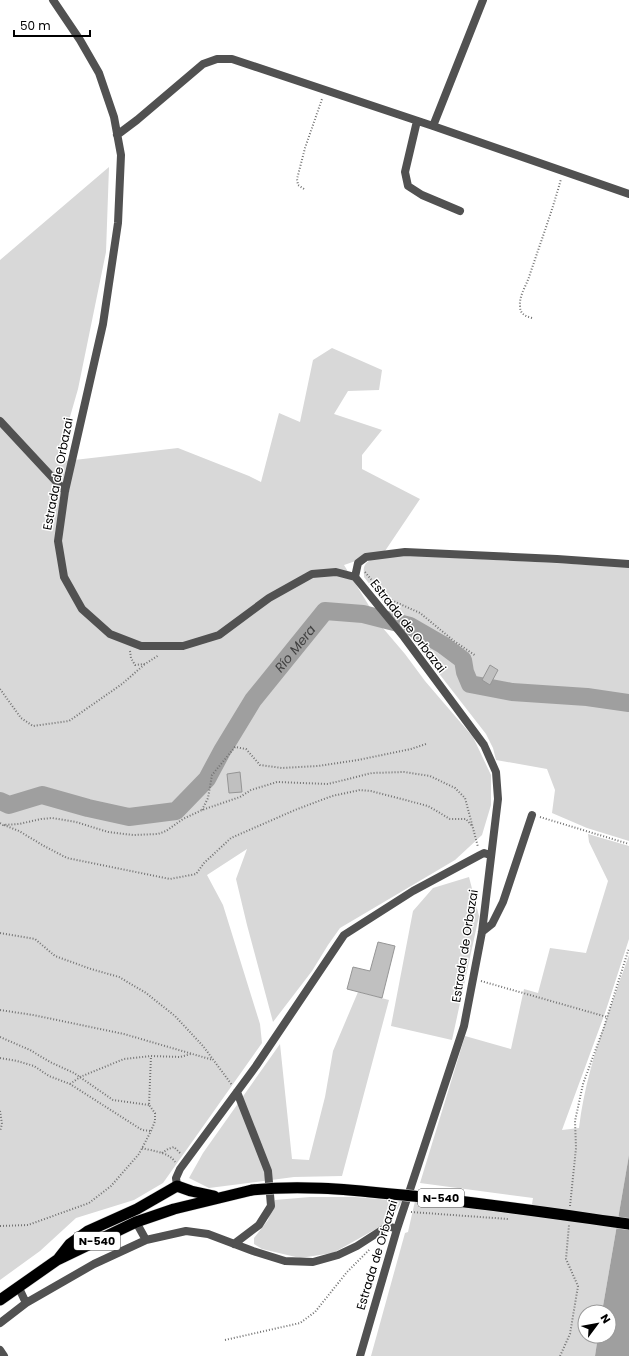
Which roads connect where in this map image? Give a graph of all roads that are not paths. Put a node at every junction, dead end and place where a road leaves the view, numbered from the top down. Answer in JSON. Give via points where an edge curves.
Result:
{"nodes":[{"id":1,"x":53,"y":0,"type":"edge"},
{"id":2,"x":483,"y":0,"type":"edge"},
{"id":3,"x":417,"y":121,"type":"junction"},
{"id":4,"x":433,"y":126,"type":"junction"},
{"id":5,"x":117,"y":135,"type":"junction"},
{"id":6,"x":629,"y":194,"type":"edge"},
{"id":7,"x":460,"y":211,"type":"dead end"},
{"id":8,"x":0,"y":421,"type":"edge"},
{"id":9,"x":65,"y":491,"type":"junction"},
{"id":10,"x":629,"y":564,"type":"edge"},
{"id":11,"x":355,"y":577,"type":"junction"},
{"id":12,"x":532,"y":815,"type":"dead end"},
{"id":13,"x":490,"y":855,"type":"junction"},
{"id":14,"x":482,"y":932,"type":"junction"},
{"id":15,"x":237,"y":1092,"type":"junction"},
{"id":16,"x":177,"y":1186,"type":"junction"},
{"id":17,"x":220,"y":1197,"type":"junction"},
{"id":18,"x":136,"y":1222,"type":"junction"},
{"id":19,"x":629,"y":1224,"type":"edge"},
{"id":20,"x":398,"y":1228,"type":"junction"},
{"id":21,"x":146,"y":1240,"type":"junction"},
{"id":22,"x":234,"y":1244,"type":"junction"},
{"id":23,"x":57,"y":1260,"type":"junction"},
{"id":24,"x":18,"y":1286,"type":"junction"},
{"id":25,"x":0,"y":1300,"type":"edge"},
{"id":26,"x":26,"y":1303,"type":"junction"},
{"id":27,"x":0,"y":1323,"type":"edge"},
{"id":28,"x":0,"y":1350,"type":"edge"},
{"id":29,"x":4,"y":1356,"type":"edge"},
{"id":30,"x":360,"y":1356,"type":"edge"}],
"edges":[{"from":1,"to":5,"type":"street","name":"Estrada de Orbazai","via":[[99,74],[114,117]]},
{"from":2,"to":4,"type":"street"},
{"from":3,"to":4,"type":"street"},
{"from":3,"to":5,"type":"street","via":[[232,58],[217,59],[203,64]]},
{"from":3,"to":7,"type":"street","via":[[405,172],[408,186],[422,195]]},
{"from":4,"to":6,"type":"street"},
{"from":5,"to":9,"type":"street","name":"Estrada de Orbazai","via":[[120,155],[118,223],[103,324]]},
{"from":8,"to":9,"type":"street"},
{"from":9,"to":11,"type":"street","name":"Estrada de Orbazai","via":[[58,541],[64,577],[82,610],[110,634],[141,646],[183,646],[219,635],[269,598],[312,574],[336,572]]},
{"from":10,"to":11,"type":"street","via":[[405,552],[366,557],[358,563]]},
{"from":11,"to":13,"type":"street","name":"Estrada de Orbazai","via":[[404,637],[484,745],[496,772],[498,799]]},
{"from":12,"to":14,"type":"street","via":[[503,902],[492,924]]},
{"from":13,"to":14,"type":"street","name":"Estrada de Orbazai"},
{"from":13,"to":15,"type":"street","via":[[484,853],[413,891],[344,935]]},
{"from":14,"to":20,"type":"street","name":"Estrada de Orbazai","via":[[464,1026]]},
{"from":15,"to":16,"type":"street","via":[[186,1159],[176,1178]]},
{"from":15,"to":22,"type":"street","via":[[268,1171],[271,1206],[260,1224]]},
{"from":16,"to":17,"type":"highway","via":[[191,1192]]},
{"from":16,"to":23,"type":"highway","via":[[137,1209],[88,1231],[70,1244]]},
{"from":17,"to":18,"type":"highway","number":"N-540"},
{"from":17,"to":19,"type":"highway","number":"N-540","bridge":true,"via":[[277,1187],[324,1188],[435,1198]]},
{"from":18,"to":21,"type":"street"},
{"from":18,"to":23,"type":"highway","number":"N-540"},
{"from":20,"to":22,"type":"street","via":[[388,1226],[357,1246],[313,1262],[285,1261]]},
{"from":20,"to":30,"type":"street","name":"Estrada de Orbazai"},
{"from":21,"to":22,"type":"street","via":[[186,1231],[208,1234]]},
{"from":21,"to":26,"type":"street","via":[[94,1264]]},
{"from":23,"to":24,"type":"highway","number":"N-540"},
{"from":24,"to":25,"type":"highway","number":"N-540"},
{"from":24,"to":26,"type":"street"},
{"from":26,"to":27,"type":"street"},
{"from":28,"to":29,"type":"street"}]}
